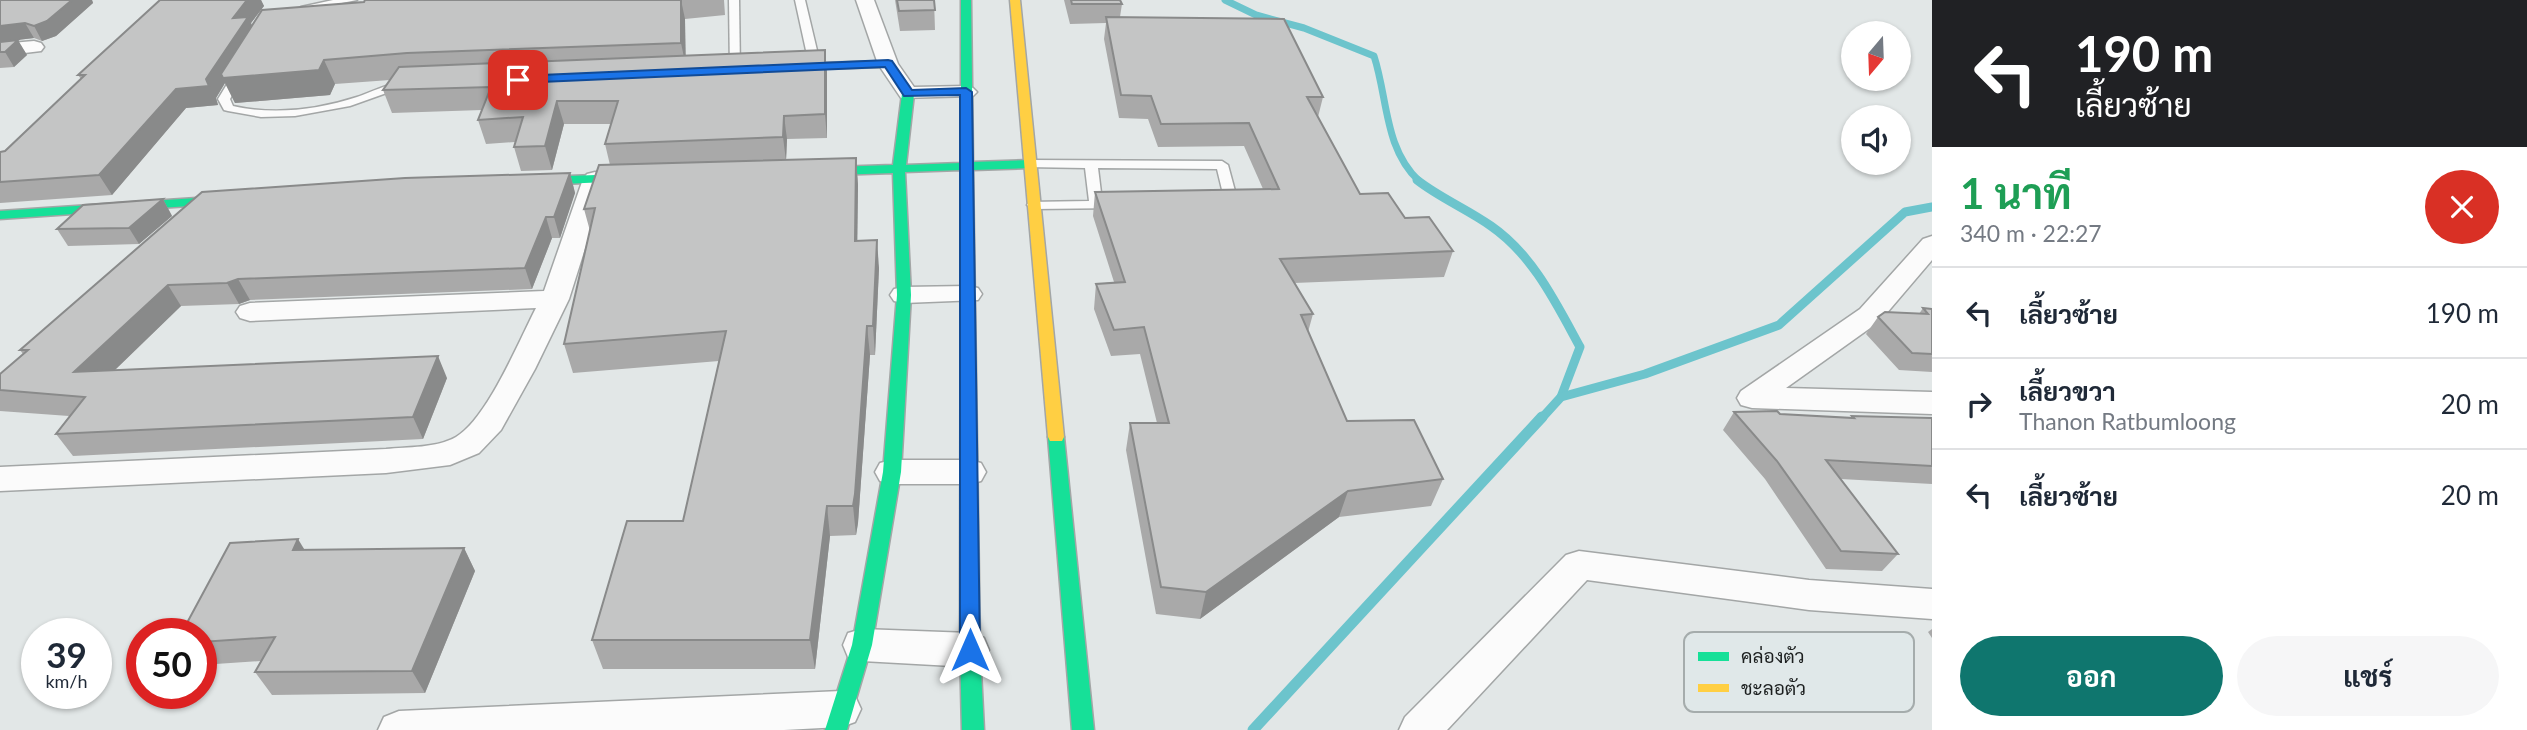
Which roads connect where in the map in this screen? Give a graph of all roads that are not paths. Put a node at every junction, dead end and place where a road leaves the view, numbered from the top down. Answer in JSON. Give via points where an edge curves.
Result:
{"nodes":[{"id":1,"x":352,"y":0,"type":"edge"},
{"id":2,"x":733,"y":0,"type":"edge"},
{"id":3,"x":800,"y":0,"type":"edge"},
{"id":4,"x":865,"y":0,"type":"edge"},
{"id":5,"x":966,"y":0,"type":"edge"},
{"id":6,"x":1015,"y":0,"type":"edge"},
{"id":7,"x":289,"y":10,"type":"edge"},
{"id":8,"x":34,"y":47,"type":"dead end"},
{"id":9,"x":0,"y":50,"type":"edge"},
{"id":10,"x":247,"y":58,"type":"edge"},
{"id":11,"x":888,"y":64,"type":"junction"},
{"id":12,"x":815,"y":67,"type":"junction"},
{"id":13,"x":788,"y":68,"type":"edge"},
{"id":14,"x":748,"y":70,"type":"edge"},
{"id":15,"x":722,"y":71,"type":"edge"},
{"id":16,"x":735,"y":71,"type":"junction"},
{"id":17,"x":411,"y":85,"type":"edge"},
{"id":18,"x":966,"y":92,"type":"junction"},
{"id":19,"x":908,"y":94,"type":"junction"},
{"id":20,"x":1030,"y":164,"type":"junction"},
{"id":21,"x":1091,"y":165,"type":"junction"},
{"id":22,"x":967,"y":167,"type":"junction"},
{"id":23,"x":899,"y":169,"type":"junction"},
{"id":24,"x":789,"y":173,"type":"edge"},
{"id":25,"x":664,"y":177,"type":"edge"},
{"id":26,"x":595,"y":179,"type":"junction"},
{"id":27,"x":504,"y":183,"type":"edge"},
{"id":28,"x":262,"y":197,"type":"edge"},
{"id":29,"x":208,"y":201,"type":"junction"},
{"id":30,"x":1034,"y":205,"type":"junction"},
{"id":31,"x":1096,"y":205,"type":"junction"},
{"id":32,"x":1137,"y":205,"type":"edge"},
{"id":33,"x":1219,"y":205,"type":"edge"},
{"id":34,"x":0,"y":215,"type":"edge"},
{"id":35,"x":176,"y":228,"type":"edge"},
{"id":36,"x":1932,"y":244,"type":"edge"},
{"id":37,"x":968,"y":294,"type":"junction"},
{"id":38,"x":904,"y":295,"type":"junction"},
{"id":39,"x":555,"y":299,"type":"junction"},
{"id":40,"x":250,"y":312,"type":"dead end"},
{"id":41,"x":1932,"y":403,"type":"edge"},
{"id":42,"x":892,"y":472,"type":"junction"},
{"id":43,"x":969,"y":472,"type":"junction"},
{"id":44,"x":0,"y":479,"type":"edge"},
{"id":45,"x":1932,"y":604,"type":"edge"},
{"id":46,"x":862,"y":645,"type":"junction"},
{"id":47,"x":970,"y":650,"type":"junction"},
{"id":48,"x":838,"y":719,"type":"edge"},
{"id":49,"x":399,"y":730,"type":"edge"},
{"id":50,"x":973,"y":730,"type":"edge"},
{"id":51,"x":1083,"y":730,"type":"edge"},
{"id":52,"x":1420,"y":730,"type":"edge"}],
"edges":[{"from":1,"to":7,"type":"lane"},
{"from":2,"to":16,"type":"lane"},
{"from":3,"to":12,"type":"lane"},
{"from":4,"to":11,"type":"street"},
{"from":5,"to":18,"type":"main road"},
{"from":6,"to":20,"type":"main road"},
{"from":8,"to":9,"type":"street"},
{"from":10,"to":17,"type":"lane","via":[[224,99],[228,108],[242,112],[275,114],[331,106],[397,85]]},
{"from":11,"to":12,"type":"lane"},
{"from":11,"to":19,"type":"street"},
{"from":12,"to":13,"type":"lane"},
{"from":14,"to":16,"type":"lane"},
{"from":15,"to":16,"type":"lane"},
{"from":18,"to":19,"type":"street"},
{"from":18,"to":22,"type":"main road"},
{"from":19,"to":23,"type":"main road"},
{"from":20,"to":21,"type":"lane"},
{"from":20,"to":22,"type":"main road"},
{"from":20,"to":30,"type":"main road"},
{"from":21,"to":31,"type":"lane"},
{"from":21,"to":33,"type":"lane","via":[[1222,165],[1232,205]]},
{"from":22,"to":23,"type":"main road"},
{"from":22,"to":37,"type":"main road"},
{"from":23,"to":24,"type":"main road"},
{"from":23,"to":38,"type":"main road"},
{"from":25,"to":26,"type":"main road"},
{"from":26,"to":27,"type":"main road"},
{"from":26,"to":39,"type":"street"},
{"from":28,"to":29,"type":"main road"},
{"from":29,"to":34,"type":"main road"},
{"from":29,"to":35,"type":"street"},
{"from":30,"to":31,"type":"lane"},
{"from":30,"to":51,"type":"main road"},
{"from":31,"to":32,"type":"lane"},
{"from":36,"to":41,"type":"street","via":[[1870,315],[1752,398]]},
{"from":37,"to":38,"type":"street"},
{"from":37,"to":43,"type":"main road"},
{"from":38,"to":42,"type":"main road"},
{"from":39,"to":40,"type":"street"},
{"from":39,"to":44,"type":"street","via":[[485,429],[468,445],[450,453],[386,461]]},
{"from":42,"to":43,"type":"street"},
{"from":42,"to":46,"type":"main road"},
{"from":43,"to":47,"type":"main road"},
{"from":45,"to":52,"type":"street","via":[[1809,595],[1579,565]]},
{"from":46,"to":47,"type":"street"},
{"from":46,"to":48,"type":"main road"},
{"from":47,"to":50,"type":"main road"},
{"from":48,"to":49,"type":"street"}]}
